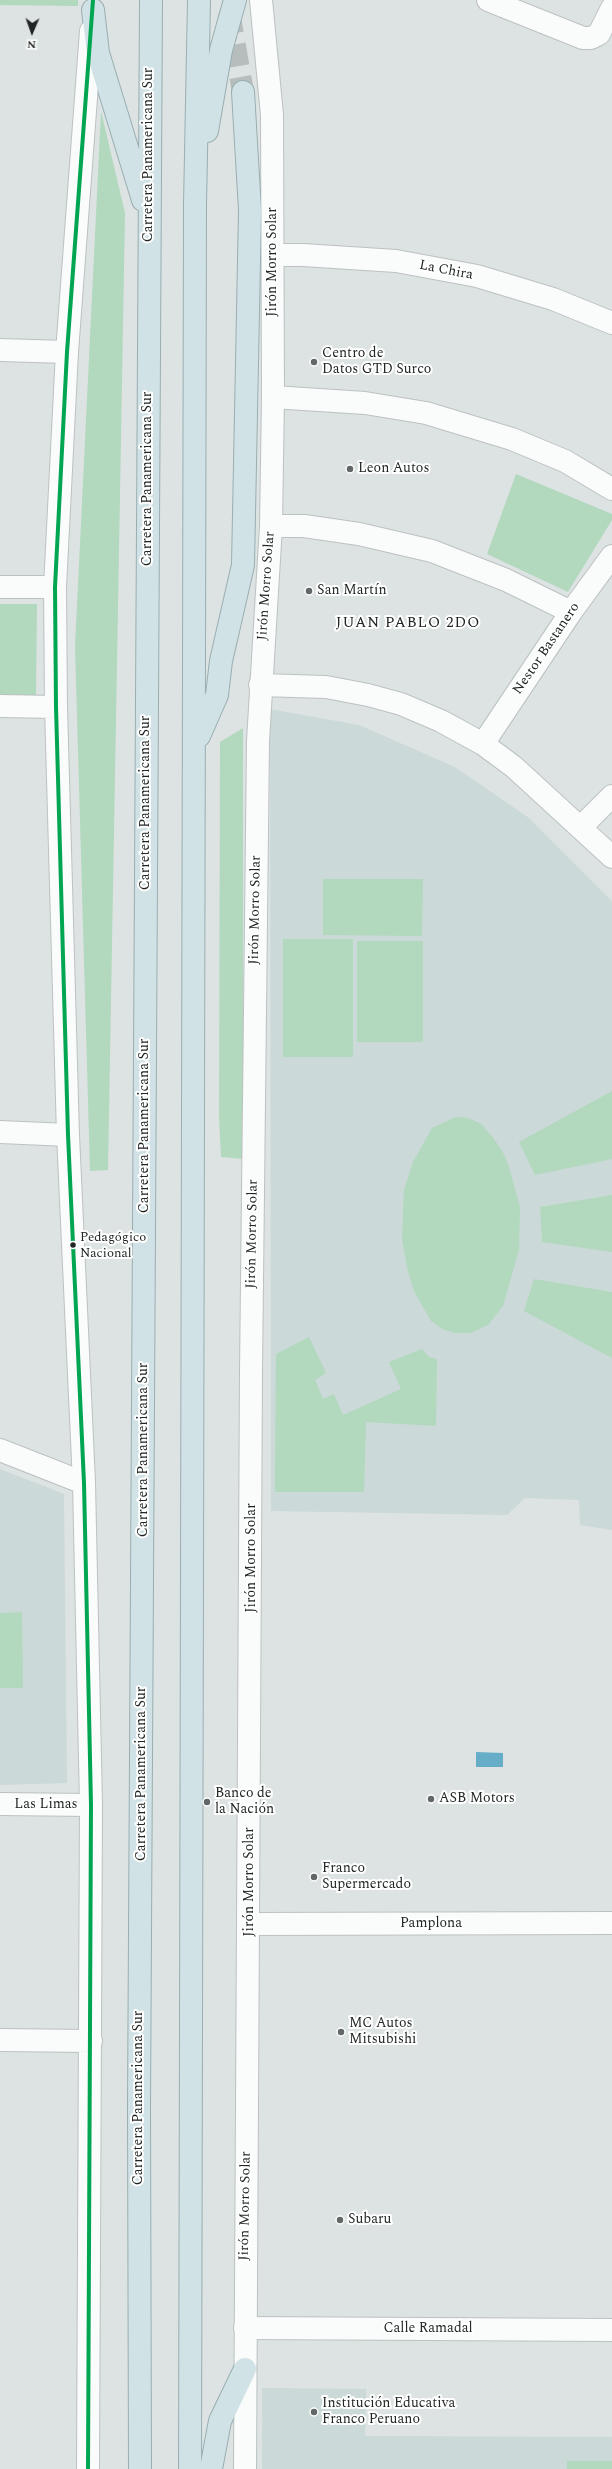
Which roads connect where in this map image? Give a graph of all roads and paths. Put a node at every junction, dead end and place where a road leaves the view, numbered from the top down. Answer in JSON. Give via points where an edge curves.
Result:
{"nodes":[{"id":1,"x":151,"y":0,"type":"edge"},
{"id":2,"x":198,"y":0,"type":"edge"},
{"id":3,"x":235,"y":0,"type":"edge"},
{"id":4,"x":261,"y":0,"type":"edge"},
{"id":5,"x":488,"y":0,"type":"edge"},
{"id":6,"x":612,"y":8,"type":"edge"},
{"id":7,"x":93,"y":10,"type":"joint"},
{"id":8,"x":243,"y":92,"type":"tunnel mouth"},
{"id":9,"x":195,"y":205,"type":"junction"},
{"id":10,"x":149,"y":221,"type":"junction"},
{"id":11,"x":273,"y":255,"type":"junction"},
{"id":12,"x":612,"y":323,"type":"edge"},
{"id":13,"x":0,"y":350,"type":"edge"},
{"id":14,"x":67,"y":352,"type":"junction"},
{"id":15,"x":273,"y":397,"type":"junction"},
{"id":16,"x":612,"y":489,"type":"edge"},
{"id":17,"x":271,"y":526,"type":"junction"},
{"id":18,"x":612,"y":556,"type":"edge"},
{"id":19,"x":0,"y":587,"type":"edge"},
{"id":20,"x":56,"y":587,"type":"junction"},
{"id":21,"x":571,"y":612,"type":"junction"},
{"id":22,"x":260,"y":685,"type":"junction"},
{"id":23,"x":0,"y":706,"type":"edge"},
{"id":24,"x":56,"y":707,"type":"junction"},
{"id":25,"x":196,"y":744,"type":"junction"},
{"id":26,"x":483,"y":744,"type":"junction"},
{"id":27,"x":612,"y":796,"type":"edge"},
{"id":28,"x":581,"y":827,"type":"junction"},
{"id":29,"x":612,"y":857,"type":"edge"},
{"id":30,"x":0,"y":1132,"type":"edge"},
{"id":31,"x":68,"y":1135,"type":"junction"},
{"id":32,"x":0,"y":1450,"type":"edge"},
{"id":33,"x":84,"y":1483,"type":"junction"},
{"id":34,"x":0,"y":1804,"type":"edge"},
{"id":35,"x":91,"y":1805,"type":"junction"},
{"id":36,"x":250,"y":1924,"type":"junction"},
{"id":37,"x":612,"y":1924,"type":"edge"},
{"id":38,"x":0,"y":2040,"type":"edge"},
{"id":39,"x":92,"y":2041,"type":"junction"},
{"id":40,"x":245,"y":2328,"type":"junction"},
{"id":41,"x":612,"y":2330,"type":"edge"},
{"id":42,"x":245,"y":2369,"type":"junction"},
{"id":43,"x":88,"y":2469,"type":"edge"},
{"id":44,"x":140,"y":2469,"type":"edge"},
{"id":45,"x":190,"y":2469,"type":"edge"},
{"id":46,"x":211,"y":2469,"type":"edge"},
{"id":47,"x":245,"y":2469,"type":"edge"}],
"edges":[{"from":1,"to":10,"type":"highway","name":"Carretera Panamericana Sur"},
{"from":2,"to":9,"type":"highway"},
{"from":3,"to":9,"type":"highway","via":[[221,50]]},
{"from":4,"to":11,"type":"street","name":"Jirón Morro Solar","via":[[272,116]]},
{"from":5,"to":6,"type":"street","via":[[583,38],[599,34]]},
{"from":7,"to":10,"type":"highway","via":[[98,53]]},
{"from":7,"to":14,"type":"street"},
{"from":8,"to":25,"type":"highway","via":[[250,210],[243,565],[221,661],[217,695]]},
{"from":9,"to":25,"type":"highway"},
{"from":10,"to":44,"type":"highway","name":"Carretera Panamericana Sur","via":[[139,2108]]},
{"from":11,"to":12,"type":"street","name":"La Chira","via":[[396,261],[477,276],[553,299]]},
{"from":11,"to":15,"type":"street","name":"Jirón Morro Solar"},
{"from":13,"to":14,"type":"street"},
{"from":14,"to":20,"type":"street"},
{"from":15,"to":16,"type":"street","via":[[365,402],[426,413],[512,439],[565,461]]},
{"from":15,"to":17,"type":"street","name":"Jirón Morro Solar"},
{"from":17,"to":21,"type":"street","via":[[304,526],[359,534],[432,551],[506,580]]},
{"from":17,"to":22,"type":"street","name":"Jirón Morro Solar"},
{"from":18,"to":21,"type":"street","name":"Nestor Bastanero"},
{"from":19,"to":20,"type":"street"},
{"from":20,"to":24,"type":"street"},
{"from":21,"to":26,"type":"street","name":"Nestor Bastanero"},
{"from":22,"to":26,"type":"street","via":[[326,687],[368,695],[401,704],[442,721]]},
{"from":22,"to":36,"type":"street","name":"Jirón Morro Solar","via":[[252,1372]]},
{"from":23,"to":24,"type":"street"},
{"from":24,"to":31,"type":"street"},
{"from":25,"to":45,"type":"highway","via":[[192,1103]]},
{"from":26,"to":28,"type":"street","via":[[514,767]]},
{"from":27,"to":28,"type":"street"},
{"from":28,"to":29,"type":"street"},
{"from":30,"to":31,"type":"street"},
{"from":31,"to":33,"type":"street"},
{"from":32,"to":33,"type":"street"},
{"from":33,"to":35,"type":"street"},
{"from":34,"to":35,"type":"street","name":"Las Limas"},
{"from":35,"to":39,"type":"street"},
{"from":36,"to":37,"type":"street","name":"Pamplona"},
{"from":36,"to":40,"type":"street","name":"Jirón Morro Solar"},
{"from":38,"to":39,"type":"street"},
{"from":39,"to":43,"type":"street"},
{"from":40,"to":41,"type":"street","name":"Calle Ramadal"},
{"from":40,"to":42,"type":"street","name":"Jirón Morro Solar"},
{"from":42,"to":46,"type":"highway","via":[[220,2421]]},
{"from":42,"to":47,"type":"street","name":"Jirón Morro Solar"}]}
